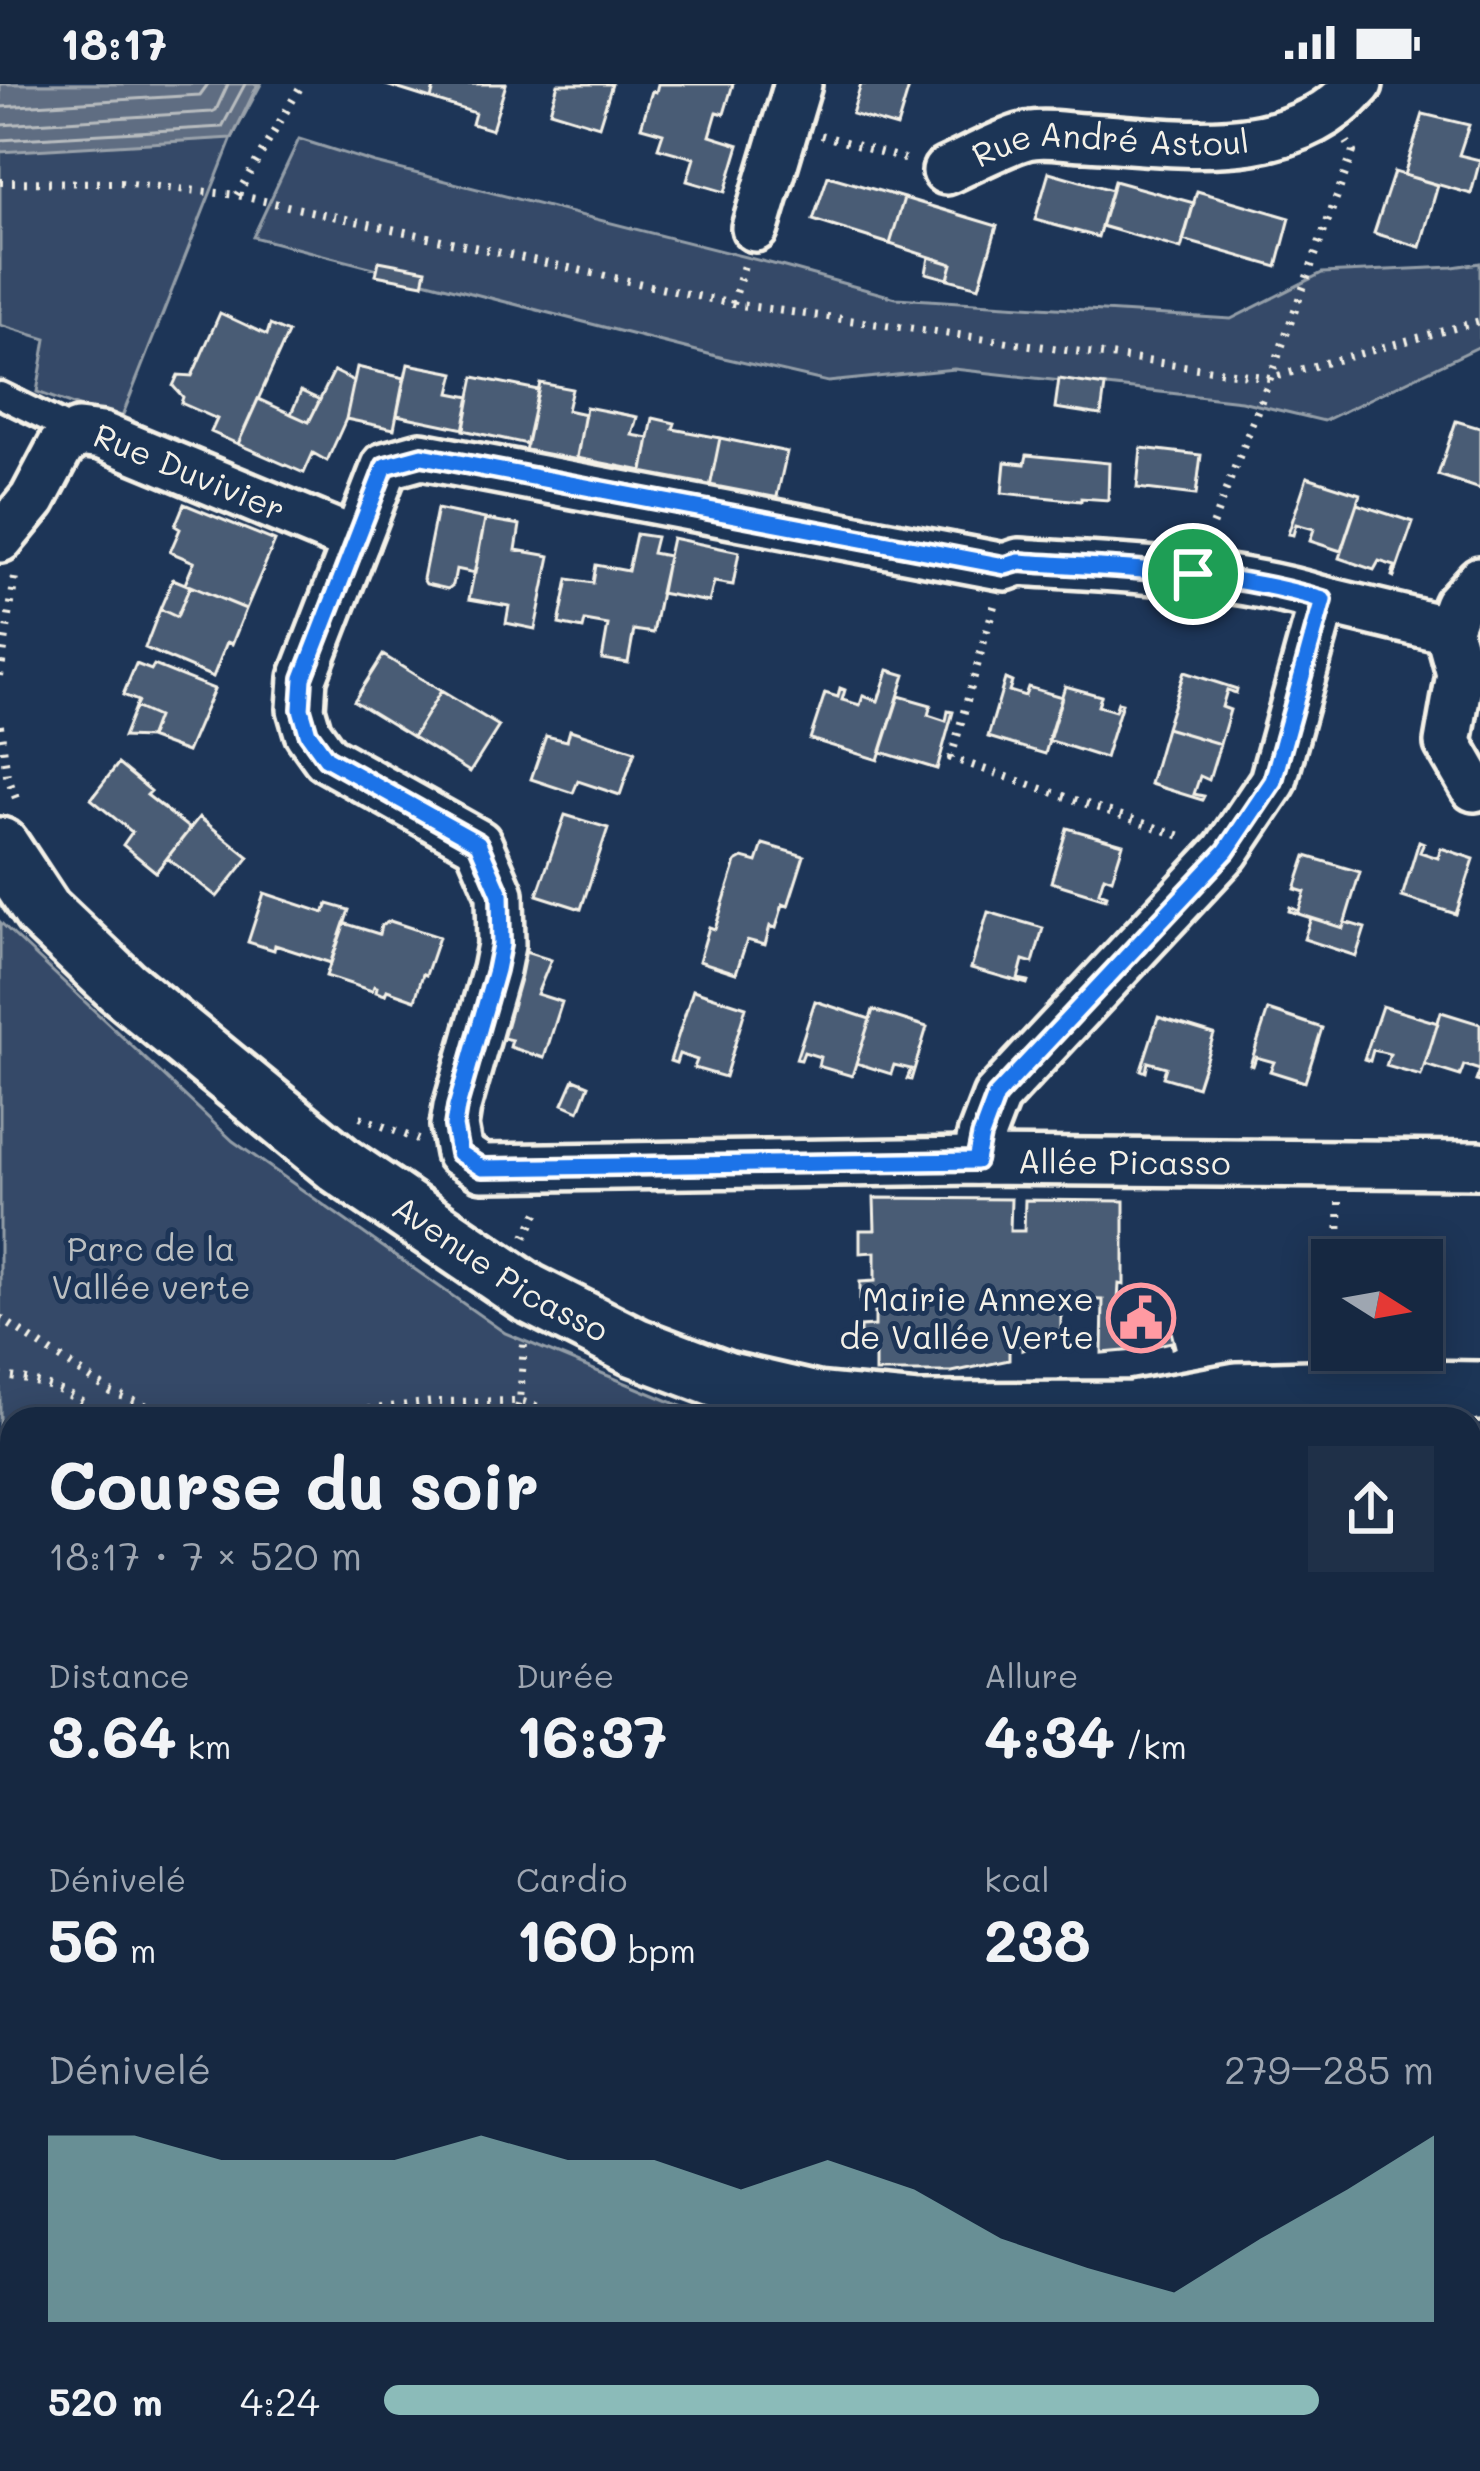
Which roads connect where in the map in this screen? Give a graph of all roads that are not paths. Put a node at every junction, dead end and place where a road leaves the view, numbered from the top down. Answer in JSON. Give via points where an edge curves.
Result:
{"nodes":[{"id":1,"x":1344,"y":96,"type":"edge"},
{"id":2,"x":791,"y":105,"type":"edge"},
{"id":3,"x":946,"y":171,"type":"road end"},
{"id":4,"x":755,"y":228,"type":"dead end"},
{"id":5,"x":0,"y":395,"type":"edge"},
{"id":6,"x":78,"y":433,"type":"junction"},
{"id":7,"x":356,"y":541,"type":"junction"},
{"id":8,"x":8,"y":557,"type":"edge"},
{"id":9,"x":1480,"y":580,"type":"edge"},
{"id":10,"x":1323,"y":600,"type":"junction"},
{"id":11,"x":1448,"y":630,"type":"junction"},
{"id":12,"x":1474,"y":788,"type":"dead end"},
{"id":13,"x":0,"y":847,"type":"edge"},
{"id":14,"x":976,"y":1161,"type":"junction"},
{"id":15,"x":1480,"y":1165,"type":"edge"},
{"id":16,"x":1480,"y":1391,"type":"edge"},
{"id":17,"x":868,"y":1407,"type":"edge"},
{"id":18,"x":1186,"y":1407,"type":"edge"}],
"edges":[{"from":1,"to":3,"type":"street","name":"Rue André Astoul","via":[[1282,135],[1234,144],[1029,135]]},
{"from":2,"to":4,"type":"street"},
{"from":5,"to":6,"type":"lane"},
{"from":6,"to":7,"type":"street","name":"Rue Duvivier"},
{"from":6,"to":8,"type":"street","name":"Rue Duvivier","via":[[61,446]]},
{"from":7,"to":10,"type":"street","via":[[385,466],[422,456],[1012,564],[1193,574]]},
{"from":7,"to":14,"type":"street","name":"Allée Picasso","via":[[303,678],[308,733],[326,758],[478,843],[500,894],[496,970],[457,1107],[459,1153],[482,1168]]},
{"from":9,"to":11,"type":"street"},
{"from":10,"to":11,"type":"street"},
{"from":10,"to":14,"type":"street","via":[[1273,781],[1226,851],[996,1096]]},
{"from":11,"to":12,"type":"street","via":[[1460,674],[1448,743]]},
{"from":13,"to":17,"type":"street","name":"Avenue Picasso","via":[[44,912],[121,986],[341,1166],[515,1284],[725,1381]]},
{"from":14,"to":15,"type":"street","name":"Allée Picasso"},
{"from":16,"to":18,"type":"street","name":"Avenue Picasso","via":[[1237,1393]]}]}
